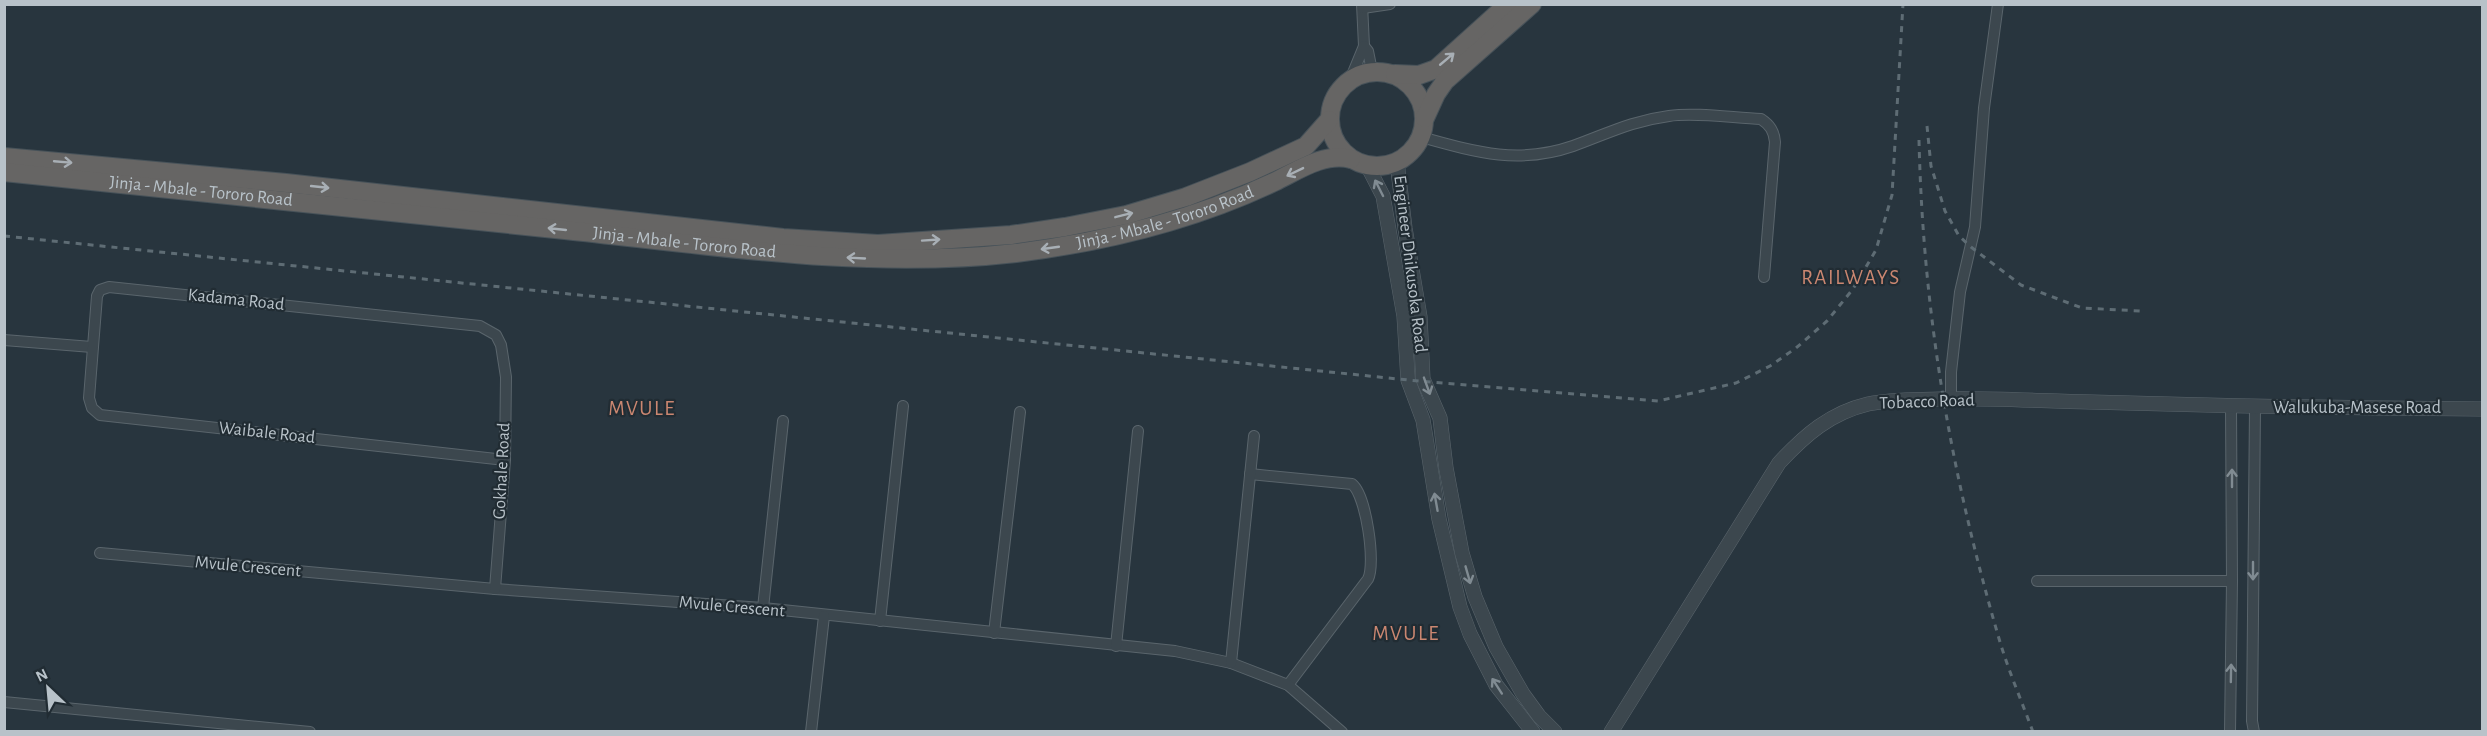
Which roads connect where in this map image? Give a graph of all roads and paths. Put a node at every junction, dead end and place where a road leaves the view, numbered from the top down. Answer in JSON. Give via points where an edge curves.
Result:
{"nodes":[{"id":1,"x":1390,"y":4,"type":"edge"},
{"id":2,"x":1508,"y":4,"type":"edge"},
{"id":3,"x":1532,"y":4,"type":"edge"},
{"id":4,"x":1998,"y":4,"type":"edge"},
{"id":5,"x":1363,"y":6,"type":"edge"},
{"id":6,"x":1364,"y":46,"type":"junction"},
{"id":7,"x":1372,"y":71,"type":"junction"},
{"id":8,"x":1393,"y":74,"type":"junction"},
{"id":9,"x":1350,"y":80,"type":"junction"},
{"id":10,"x":1425,"y":118,"type":"junction"},
{"id":11,"x":1329,"y":120,"type":"junction"},
{"id":12,"x":1421,"y":137,"type":"junction"},
{"id":13,"x":4,"y":157,"type":"edge"},
{"id":14,"x":1359,"y":162,"type":"junction"},
{"id":15,"x":1397,"y":162,"type":"junction"},
{"id":16,"x":4,"y":172,"type":"edge"},
{"id":17,"x":1764,"y":276,"type":"dead end"},
{"id":18,"x":4,"y":340,"type":"edge"},
{"id":19,"x":92,"y":347,"type":"junction"},
{"id":20,"x":504,"y":354,"type":"joint"},
{"id":21,"x":1952,"y":399,"type":"junction"},
{"id":22,"x":903,"y":406,"type":"dead end"},
{"id":23,"x":2231,"y":406,"type":"junction"},
{"id":24,"x":2255,"y":408,"type":"junction"},
{"id":25,"x":2482,"y":409,"type":"edge"},
{"id":26,"x":1020,"y":412,"type":"dead end"},
{"id":27,"x":783,"y":421,"type":"dead end"},
{"id":28,"x":1138,"y":431,"type":"dead end"},
{"id":29,"x":1254,"y":436,"type":"dead end"},
{"id":30,"x":505,"y":460,"type":"junction"},
{"id":31,"x":1250,"y":474,"type":"junction"},
{"id":32,"x":2232,"y":543,"type":"junction"},
{"id":33,"x":2253,"y":544,"type":"junction"},
{"id":34,"x":100,"y":553,"type":"dead end"},
{"id":35,"x":2037,"y":581,"type":"dead end"},
{"id":36,"x":2232,"y":581,"type":"junction"},
{"id":37,"x":495,"y":589,"type":"junction"},
{"id":38,"x":763,"y":608,"type":"junction"},
{"id":39,"x":824,"y":616,"type":"junction"},
{"id":40,"x":2232,"y":616,"type":"junction"},
{"id":41,"x":2253,"y":617,"type":"junction"},
{"id":42,"x":880,"y":621,"type":"junction"},
{"id":43,"x":994,"y":633,"type":"junction"},
{"id":44,"x":1116,"y":646,"type":"junction"},
{"id":45,"x":1230,"y":663,"type":"junction"},
{"id":46,"x":1288,"y":685,"type":"junction"},
{"id":47,"x":4,"y":702,"type":"edge"},
{"id":48,"x":310,"y":732,"type":"edge"},
{"id":49,"x":811,"y":732,"type":"edge"},
{"id":50,"x":1342,"y":732,"type":"edge"},
{"id":51,"x":1533,"y":732,"type":"edge"},
{"id":52,"x":1555,"y":732,"type":"edge"},
{"id":53,"x":1611,"y":732,"type":"edge"},
{"id":54,"x":2230,"y":732,"type":"edge"},
{"id":55,"x":2254,"y":732,"type":"edge"}],
"edges":[{"from":1,"to":5,"type":"street"},
{"from":8,"to":2,"type":"highway","one_way":true,"via":[[1419,75],[1436,69]]},
{"from":3,"to":10,"type":"highway","via":[[1445,81]]},
{"from":4,"to":21,"type":"street","via":[[1984,108],[1975,227],[1959,292]]},
{"from":5,"to":6,"type":"street"},
{"from":6,"to":7,"type":"street"},
{"from":6,"to":9,"type":"street"},
{"from":7,"to":8,"type":"highway"},
{"from":7,"to":9,"type":"highway"},
{"from":8,"to":10,"type":"highway","via":[[1404,79],[1419,96]]},
{"from":9,"to":11,"type":"highway","via":[[1335,97]]},
{"from":10,"to":12,"type":"highway"},
{"from":13,"to":11,"type":"highway","name":"Jinja - Mbale - Tororo Road","one_way":true,"via":[[286,183],[783,238],[878,244],[1011,235],[1126,215],[1186,197],[1306,146]]},
{"from":11,"to":14,"type":"highway","via":[[1339,148]]},
{"from":12,"to":15,"type":"highway"},
{"from":12,"to":17,"type":"street","via":[[1494,156],[1517,156],[1558,150],[1628,123],[1672,115],[1761,119],[1769,124],[1775,142]]},
{"from":14,"to":15,"type":"highway","via":[[1382,166]]},
{"from":14,"to":16,"type":"highway","name":"Jinja - Mbale - Tororo Road","one_way":true,"via":[[1340,156],[1318,161],[1197,213],[1086,242],[1015,253],[883,260],[787,254]]},
{"from":51,"to":14,"type":"street","name":"Engineer Dhikusoka Road","one_way":true,"via":[[1496,685],[1460,607],[1439,519],[1423,420],[1407,380],[1404,316],[1383,196]]},
{"from":15,"to":52,"type":"street","name":"Engineer Dhikusoka Road","one_way":true,"via":[[1420,317],[1423,379],[1440,418],[1462,553],[1496,647],[1523,694]]},
{"from":18,"to":19,"type":"street"},
{"from":19,"to":20,"type":"street","name":"Kadama Road","via":[[97,296],[109,287],[480,326],[496,335]]},
{"from":19,"to":30,"type":"street","name":"Waibale Road","via":[[90,403],[100,415]]},
{"from":20,"to":30,"type":"street","name":"Gokhale Road"},
{"from":21,"to":23,"type":"street","name":"Tobacco Road"},
{"from":21,"to":53,"type":"street","name":"Tobacco Road","via":[[1869,404],[1845,411],[1806,434],[1768,479]]},
{"from":22,"to":42,"type":"street"},
{"from":23,"to":24,"type":"street","name":"Walukuba-Masese Road"},
{"from":32,"to":23,"type":"street","one_way":true},
{"from":24,"to":25,"type":"street","name":"Walukuba-Masese Road"},
{"from":24,"to":33,"type":"street"},
{"from":26,"to":43,"type":"street"},
{"from":27,"to":38,"type":"street"},
{"from":28,"to":44,"type":"street"},
{"from":29,"to":31,"type":"street"},
{"from":30,"to":37,"type":"street","name":"Gokhale Road"},
{"from":31,"to":45,"type":"street"},
{"from":31,"to":46,"type":"street","via":[[1352,484],[1362,500],[1368,532],[1372,569],[1368,579]]},
{"from":32,"to":33,"type":"street"},
{"from":32,"to":36,"type":"street"},
{"from":33,"to":41,"type":"street","one_way":true},
{"from":34,"to":37,"type":"street","name":"Mvule Crescent"},
{"from":35,"to":36,"type":"street"},
{"from":36,"to":40,"type":"street"},
{"from":37,"to":38,"type":"street","name":"Mvule Crescent"},
{"from":38,"to":39,"type":"street","name":"Mvule Crescent"},
{"from":39,"to":42,"type":"street","name":"Mvule Crescent"},
{"from":39,"to":49,"type":"street"},
{"from":40,"to":41,"type":"street"},
{"from":54,"to":40,"type":"street","one_way":true},
{"from":41,"to":55,"type":"street"},
{"from":42,"to":43,"type":"street","name":"Mvule Crescent"},
{"from":43,"to":44,"type":"street","name":"Mvule Crescent"},
{"from":44,"to":45,"type":"street","name":"Mvule Crescent","via":[[1175,651]]},
{"from":45,"to":46,"type":"street","name":"Mvule Crescent"},
{"from":46,"to":50,"type":"street","name":"Mvule Crescent"},
{"from":47,"to":48,"type":"street"}]}
